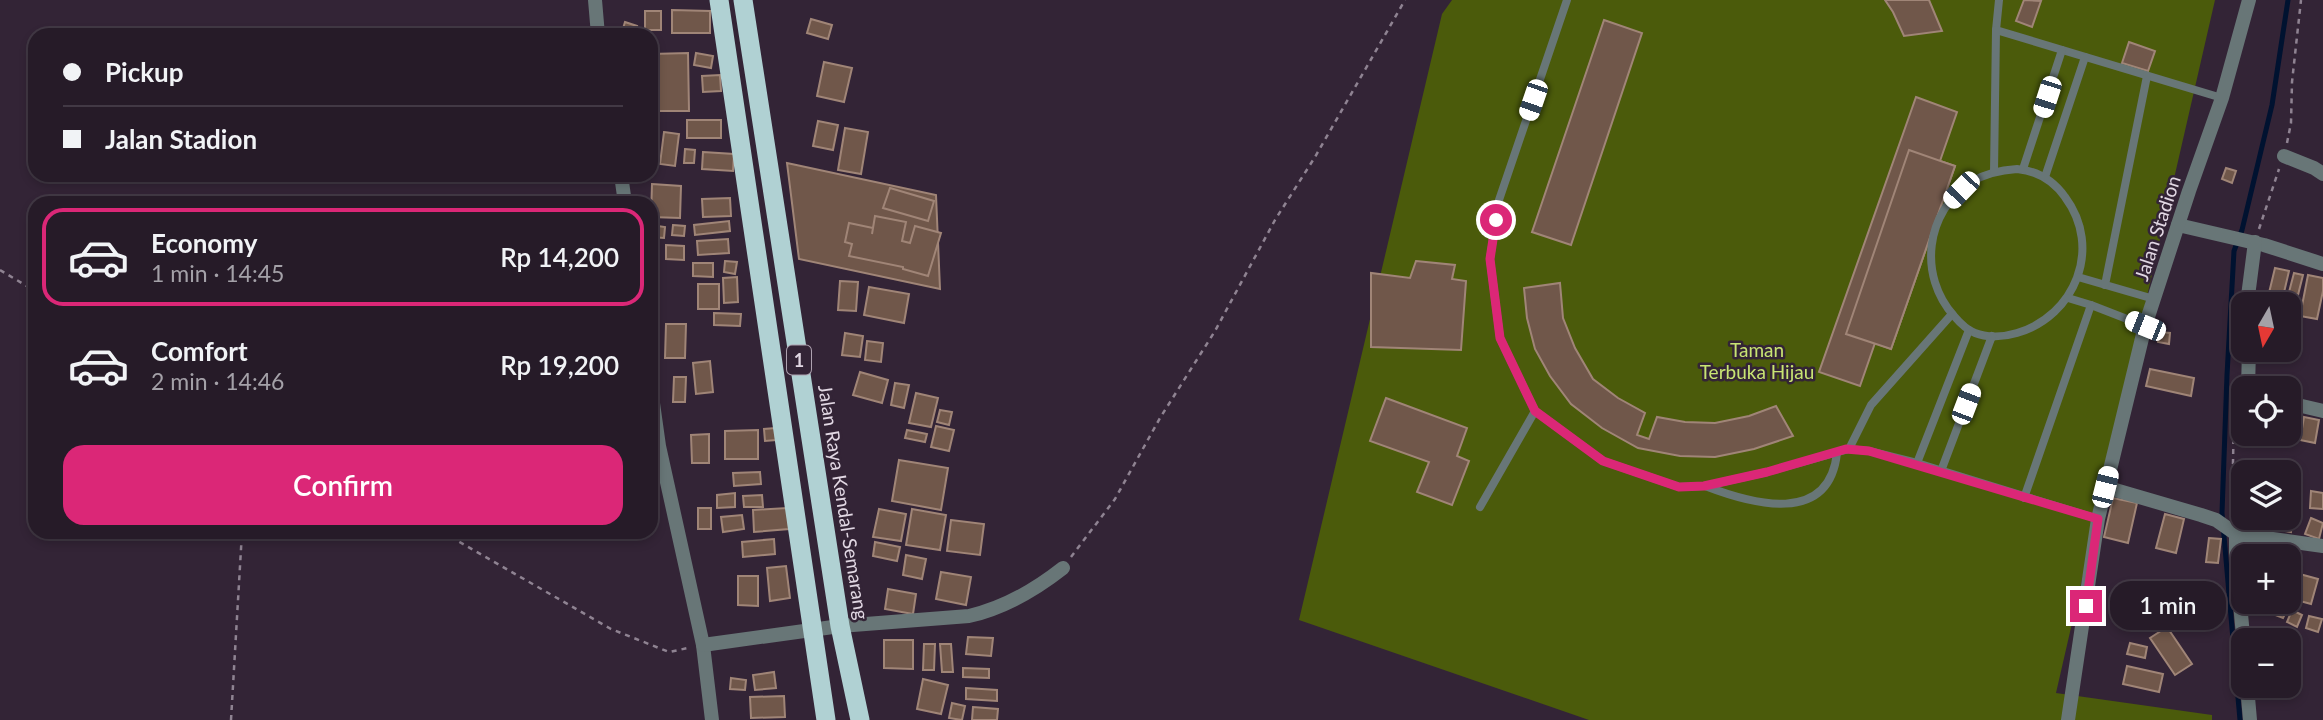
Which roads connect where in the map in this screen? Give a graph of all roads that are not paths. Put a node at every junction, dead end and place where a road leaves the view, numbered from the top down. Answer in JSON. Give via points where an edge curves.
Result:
{"nodes":[{"id":1,"x":595,"y":0,"type":"edge"},
{"id":2,"x":719,"y":0,"type":"edge"},
{"id":3,"x":743,"y":0,"type":"edge"},
{"id":4,"x":1567,"y":0,"type":"edge"},
{"id":5,"x":1999,"y":0,"type":"edge"},
{"id":6,"x":2249,"y":0,"type":"edge"},
{"id":7,"x":597,"y":28,"type":"edge"},
{"id":8,"x":1996,"y":30,"type":"junction"},
{"id":9,"x":2062,"y":50,"type":"junction"},
{"id":10,"x":2085,"y":57,"type":"junction"},
{"id":11,"x":2147,"y":76,"type":"junction"},
{"id":12,"x":2222,"y":98,"type":"junction"},
{"id":13,"x":2288,"y":157,"type":"road end"},
{"id":14,"x":769,"y":168,"type":"junction"},
{"id":15,"x":2023,"y":169,"type":"junction"},
{"id":16,"x":746,"y":171,"type":"junction"},
{"id":17,"x":1994,"y":172,"type":"junction"},
{"id":18,"x":2323,"y":174,"type":"edge"},
{"id":19,"x":2045,"y":177,"type":"junction"},
{"id":20,"x":2178,"y":225,"type":"junction"},
{"id":21,"x":2254,"y":243,"type":"junction"},
{"id":22,"x":2323,"y":264,"type":"edge"},
{"id":23,"x":2078,"y":277,"type":"junction"},
{"id":24,"x":2105,"y":285,"type":"junction"},
{"id":25,"x":2248,"y":292,"type":"edge"},
{"id":26,"x":2068,"y":298,"type":"junction"},
{"id":27,"x":2154,"y":299,"type":"junction"},
{"id":28,"x":2091,"y":304,"type":"junction"},
{"id":29,"x":1952,"y":314,"type":"junction"},
{"id":30,"x":2145,"y":326,"type":"junction"},
{"id":31,"x":1969,"y":330,"type":"junction"},
{"id":32,"x":1992,"y":336,"type":"junction"},
{"id":33,"x":2301,"y":406,"type":"edge"},
{"id":34,"x":1535,"y":411,"type":"junction"},
{"id":35,"x":2323,"y":411,"type":"edge"},
{"id":36,"x":658,"y":439,"type":"edge"},
{"id":37,"x":1849,"y":449,"type":"junction"},
{"id":38,"x":1838,"y":453,"type":"junction"},
{"id":39,"x":1917,"y":463,"type":"junction"},
{"id":40,"x":1941,"y":471,"type":"junction"},
{"id":41,"x":1704,"y":486,"type":"junction"},
{"id":42,"x":2105,"y":487,"type":"junction"},
{"id":43,"x":2024,"y":498,"type":"junction"},
{"id":44,"x":1480,"y":507,"type":"dead end"},
{"id":45,"x":2098,"y":519,"type":"junction"},
{"id":46,"x":2228,"y":528,"type":"junction"},
{"id":47,"x":2323,"y":545,"type":"edge"},
{"id":48,"x":1063,"y":568,"type":"road end"},
{"id":49,"x":840,"y":626,"type":"junction"},
{"id":50,"x":2242,"y":628,"type":"edge"},
{"id":51,"x":814,"y":631,"type":"junction"},
{"id":52,"x":703,"y":645,"type":"junction"},
{"id":53,"x":2248,"y":698,"type":"edge"},
{"id":54,"x":712,"y":720,"type":"edge"},
{"id":55,"x":826,"y":720,"type":"edge"},
{"id":56,"x":860,"y":720,"type":"edge"},
{"id":57,"x":2068,"y":720,"type":"edge"},
{"id":58,"x":2250,"y":720,"type":"edge"}],
"edges":[{"from":1,"to":7,"type":"street"},
{"from":2,"to":16,"type":"highway","number":"1"},
{"from":3,"to":14,"type":"highway","name":"Jalan Raya Kendal-Semarang","number":"1"},
{"from":4,"to":34,"type":"lane","via":[[1499,201],[1490,259],[1500,338]]},
{"from":5,"to":8,"type":"lane"},
{"from":6,"to":12,"type":"street","name":"Jalan Stadion"},
{"from":8,"to":9,"type":"lane"},
{"from":8,"to":17,"type":"lane"},
{"from":9,"to":10,"type":"lane"},
{"from":9,"to":15,"type":"lane"},
{"from":10,"to":11,"type":"lane"},
{"from":10,"to":19,"type":"lane"},
{"from":11,"to":12,"type":"lane"},
{"from":11,"to":24,"type":"lane"},
{"from":12,"to":20,"type":"street","name":"Jalan Stadion"},
{"from":13,"to":18,"type":"street"},
{"from":14,"to":16,"type":"highway"},
{"from":14,"to":49,"type":"highway","name":"Jalan Raya Kendal-Semarang","number":"1"},
{"from":15,"to":17,"type":"lane"},
{"from":15,"to":19,"type":"lane"},
{"from":16,"to":51,"type":"highway","number":"1"},
{"from":17,"to":29,"type":"lane","via":[[1961,190],[1935,228],[1932,273]]},
{"from":19,"to":23,"type":"lane","via":[[2061,191],[2077,217],[2082,247]]},
{"from":20,"to":21,"type":"street"},
{"from":20,"to":27,"type":"street","name":"Jalan Stadion"},
{"from":21,"to":22,"type":"street"},
{"from":21,"to":25,"type":"street"},
{"from":23,"to":24,"type":"lane"},
{"from":23,"to":26,"type":"lane"},
{"from":24,"to":27,"type":"lane"},
{"from":26,"to":28,"type":"lane"},
{"from":26,"to":32,"type":"lane","via":[[2040,324],[2011,335]]},
{"from":27,"to":30,"type":"street","name":"Jalan Stadion"},
{"from":28,"to":30,"type":"lane"},
{"from":28,"to":43,"type":"lane"},
{"from":29,"to":31,"type":"lane"},
{"from":29,"to":37,"type":"lane","via":[[1871,405]]},
{"from":30,"to":42,"type":"street","name":"Jalan Stadion"},
{"from":31,"to":32,"type":"lane"},
{"from":31,"to":39,"type":"lane"},
{"from":32,"to":40,"type":"lane"},
{"from":33,"to":35,"type":"street"},
{"from":34,"to":41,"type":"lane","via":[[1603,461],[1679,487]]},
{"from":34,"to":44,"type":"lane"},
{"from":36,"to":52,"type":"street"},
{"from":37,"to":38,"type":"lane"},
{"from":37,"to":39,"type":"lane"},
{"from":38,"to":41,"type":"lane"},
{"from":38,"to":41,"type":"lane","via":[[1829,483],[1803,501],[1755,502]]},
{"from":39,"to":40,"type":"lane"},
{"from":40,"to":43,"type":"lane"},
{"from":42,"to":45,"type":"street","name":"Jalan Stadion"},
{"from":42,"to":46,"type":"street"},
{"from":43,"to":45,"type":"lane"},
{"from":45,"to":57,"type":"street","name":"Jalan Stadion"},
{"from":46,"to":47,"type":"street"},
{"from":46,"to":50,"type":"street"},
{"from":48,"to":49,"type":"street","via":[[1038,587],[988,612]]},
{"from":49,"to":51,"type":"street"},
{"from":49,"to":56,"type":"highway","name":"Jalan Raya Kendal-Semarang","number":"1"},
{"from":51,"to":52,"type":"street"},
{"from":51,"to":55,"type":"highway","number":"1"},
{"from":52,"to":54,"type":"street"},
{"from":53,"to":58,"type":"street"}]}
